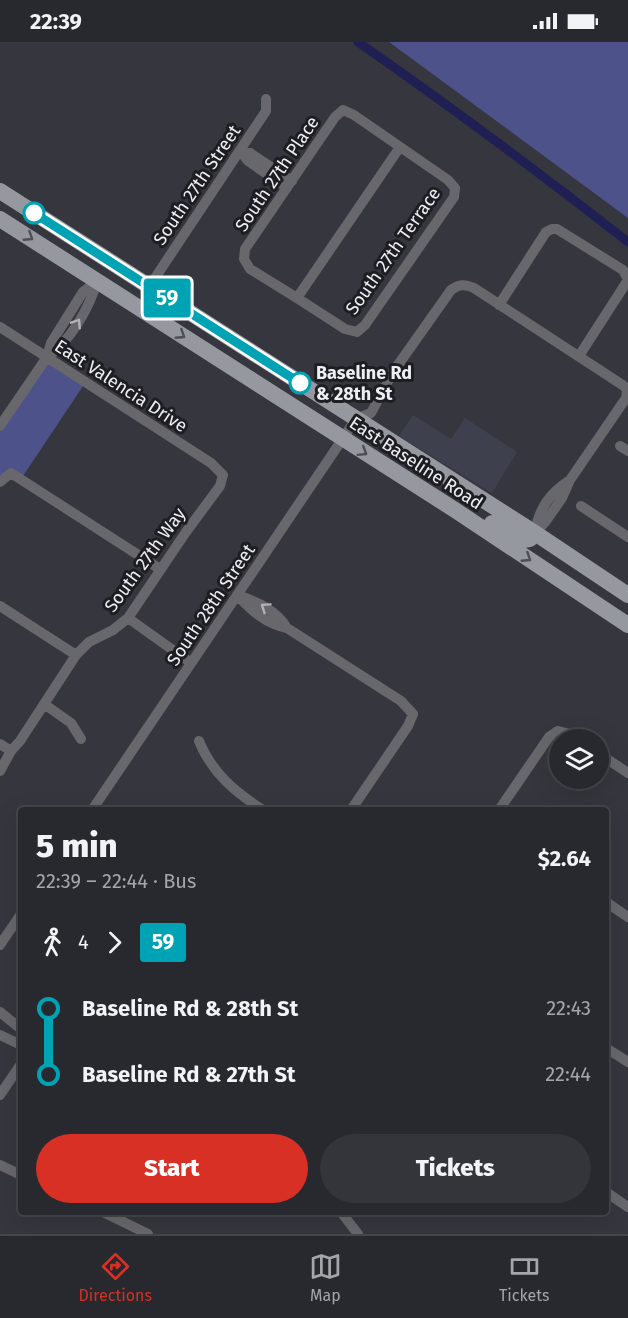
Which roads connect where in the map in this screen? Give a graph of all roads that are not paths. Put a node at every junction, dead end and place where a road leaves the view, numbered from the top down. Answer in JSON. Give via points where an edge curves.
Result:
{"nodes":[{"id":1,"x":266,"y":99,"type":"dead end"},
{"id":2,"x":400,"y":147,"type":"junction"},
{"id":3,"x":240,"y":151,"type":"junction"},
{"id":4,"x":289,"y":184,"type":"junction"},
{"id":5,"x":0,"y":191,"type":"edge"},
{"id":6,"x":0,"y":219,"type":"edge"},
{"id":7,"x":86,"y":246,"type":"junction"},
{"id":8,"x":628,"y":278,"type":"edge"},
{"id":9,"x":97,"y":280,"type":"junction"},
{"id":10,"x":149,"y":287,"type":"junction"},
{"id":11,"x":297,"y":298,"type":"junction"},
{"id":12,"x":499,"y":305,"type":"junction"},
{"id":13,"x":156,"y":319,"type":"junction"},
{"id":14,"x":0,"y":327,"type":"edge"},
{"id":15,"x":579,"y":356,"type":"junction"},
{"id":16,"x":47,"y":357,"type":"junction"},
{"id":17,"x":627,"y":390,"type":"edge"},
{"id":18,"x":356,"y":419,"type":"junction"},
{"id":19,"x":0,"y":426,"type":"edge"},
{"id":20,"x":343,"y":440,"type":"junction"},
{"id":21,"x":223,"y":475,"type":"joint"},
{"id":22,"x":0,"y":482,"type":"edge"},
{"id":23,"x":581,"y":506,"type":"dead end"},
{"id":24,"x":454,"y":510,"type":"junction"},
{"id":25,"x":535,"y":533,"type":"junction"},
{"id":26,"x":628,"y":537,"type":"edge"},
{"id":27,"x":160,"y":569,"type":"junction"},
{"id":28,"x":628,"y":594,"type":"edge"},
{"id":29,"x":237,"y":595,"type":"junction"},
{"id":30,"x":0,"y":606,"type":"edge"},
{"id":31,"x":128,"y":618,"type":"junction"},
{"id":32,"x":628,"y":624,"type":"edge"},
{"id":33,"x":76,"y":655,"type":"junction"},
{"id":34,"x":191,"y":663,"type":"junction"},
{"id":35,"x":44,"y":704,"type":"junction"},
{"id":36,"x":549,"y":737,"type":"edge"},
{"id":37,"x":81,"y":739,"type":"dead end"},
{"id":38,"x":199,"y":741,"type":"dead end"},
{"id":39,"x":0,"y":744,"type":"edge"},
{"id":40,"x":11,"y":751,"type":"junction"},
{"id":41,"x":609,"y":760,"type":"edge"},
{"id":42,"x":0,"y":771,"type":"edge"},
{"id":43,"x":628,"y":773,"type":"edge"},
{"id":44,"x":94,"y":807,"type":"edge"},
{"id":45,"x":259,"y":807,"type":"edge"},
{"id":46,"x":353,"y":807,"type":"edge"},
{"id":47,"x":501,"y":807,"type":"edge"},
{"id":48,"x":609,"y":904,"type":"edge"},
{"id":49,"x":628,"y":917,"type":"edge"},
{"id":50,"x":18,"y":918,"type":"edge"},
{"id":51,"x":0,"y":945,"type":"edge"},
{"id":52,"x":1,"y":1015,"type":"edge"},
{"id":53,"x":18,"y":1027,"type":"edge"},
{"id":54,"x":0,"y":1035,"type":"edge"},
{"id":55,"x":18,"y":1044,"type":"edge"},
{"id":56,"x":609,"y":1050,"type":"edge"},
{"id":57,"x":628,"y":1062,"type":"edge"},
{"id":58,"x":18,"y":1068,"type":"edge"},
{"id":59,"x":0,"y":1095,"type":"edge"},
{"id":60,"x":0,"y":1165,"type":"edge"},
{"id":61,"x":18,"y":1173,"type":"edge"},
{"id":62,"x":609,"y":1194,"type":"edge"},
{"id":63,"x":628,"y":1207,"type":"edge"},
{"id":64,"x":109,"y":1215,"type":"edge"},
{"id":65,"x":343,"y":1215,"type":"edge"},
{"id":66,"x":148,"y":1234,"type":"edge"},
{"id":67,"x":358,"y":1234,"type":"edge"}],
"edges":[{"from":1,"to":3,"type":"street","name":"South 27th Street","via":[[266,111]]},
{"from":2,"to":4,"type":"street","name":"South 27th Place","via":[[343,110]]},
{"from":2,"to":11,"type":"street"},
{"from":2,"to":11,"type":"street","name":"South 27th Terrace","via":[[448,180],[454,197],[357,332],[345,329]]},
{"from":3,"to":4,"type":"street","via":[[250,153]]},
{"from":3,"to":10,"type":"street","name":"South 27th Street"},
{"from":4,"to":11,"type":"street","name":"South 27th Place","via":[[245,249],[244,259],[250,268]]},
{"from":5,"to":7,"type":"main road","name":"East Baseline Road"},
{"from":6,"to":9,"type":"main road","name":"East Baseline Road","one_way":true},
{"from":7,"to":9,"type":"main road","via":[[95,264]]},
{"from":7,"to":10,"type":"main road","name":"East Baseline Road"},
{"from":8,"to":12,"type":"street","via":[[623,270],[557,228],[552,229],[546,232]]},
{"from":8,"to":15,"type":"street"},
{"from":9,"to":10,"type":"main road","via":[[111,277],[139,292]]},
{"from":9,"to":13,"type":"main road","name":"East Baseline Road"},
{"from":9,"to":16,"type":"street","via":[[93,298],[60,348]]},
{"from":10,"to":13,"type":"main road","via":[[150,306]]},
{"from":10,"to":18,"type":"main road","name":"East Baseline Road"},
{"from":12,"to":15,"type":"street"},
{"from":12,"to":18,"type":"street","name":"South 28th Street","via":[[465,284],[451,290],[393,372],[371,413]]},
{"from":13,"to":20,"type":"main road","name":"East Baseline Road","one_way":true},
{"from":14,"to":16,"type":"street","name":"East Valencia Drive"},
{"from":15,"to":17,"type":"street"},
{"from":16,"to":19,"type":"street"},
{"from":16,"to":21,"type":"street","name":"East Valencia Drive","via":[[211,463]]},
{"from":17,"to":25,"type":"street","via":[[626,398],[570,480],[555,490],[554,500],[538,514]]},
{"from":18,"to":20,"type":"street","name":"South 28th Street"},
{"from":18,"to":25,"type":"main road","name":"East Baseline Road"},
{"from":20,"to":24,"type":"main road","name":"East Baseline Road","one_way":true},
{"from":20,"to":29,"type":"street","name":"South 28th Street"},
{"from":21,"to":27,"type":"street","name":"South 27th Way","via":[[220,486]]},
{"from":22,"to":27,"type":"street","via":[[11,473]]},
{"from":23,"to":26,"type":"street"},
{"from":24,"to":25,"type":"main road","via":[[480,516],[525,540]]},
{"from":24,"to":32,"type":"main road","name":"East Baseline Road","one_way":true},
{"from":25,"to":28,"type":"main road","name":"East Baseline Road"},
{"from":27,"to":31,"type":"street","name":"South 27th Way"},
{"from":29,"to":34,"type":"street","name":"South 28th Street"},
{"from":29,"to":46,"type":"street","via":[[273,625],[287,628],[401,701],[413,714]]},
{"from":30,"to":33,"type":"street"},
{"from":31,"to":33,"type":"street","name":"South 27th Way"},
{"from":31,"to":34,"type":"street"},
{"from":33,"to":35,"type":"street","name":"South 27th Way"},
{"from":34,"to":44,"type":"street","name":"South 28th Street"},
{"from":35,"to":37,"type":"street","via":[[71,723]]},
{"from":35,"to":40,"type":"street","name":"South 27th Way"},
{"from":36,"to":47,"type":"street"},
{"from":38,"to":45,"type":"street","via":[[214,770]]},
{"from":39,"to":40,"type":"street"},
{"from":40,"to":42,"type":"street","name":"South 27th Way"},
{"from":41,"to":43,"type":"street"},
{"from":48,"to":49,"type":"street"},
{"from":50,"to":51,"type":"street"},
{"from":52,"to":53,"type":"street"},
{"from":54,"to":55,"type":"street"},
{"from":56,"to":57,"type":"street"},
{"from":58,"to":59,"type":"street"},
{"from":60,"to":61,"type":"street"},
{"from":62,"to":63,"type":"street"},
{"from":64,"to":66,"type":"street"},
{"from":65,"to":67,"type":"street"}]}
